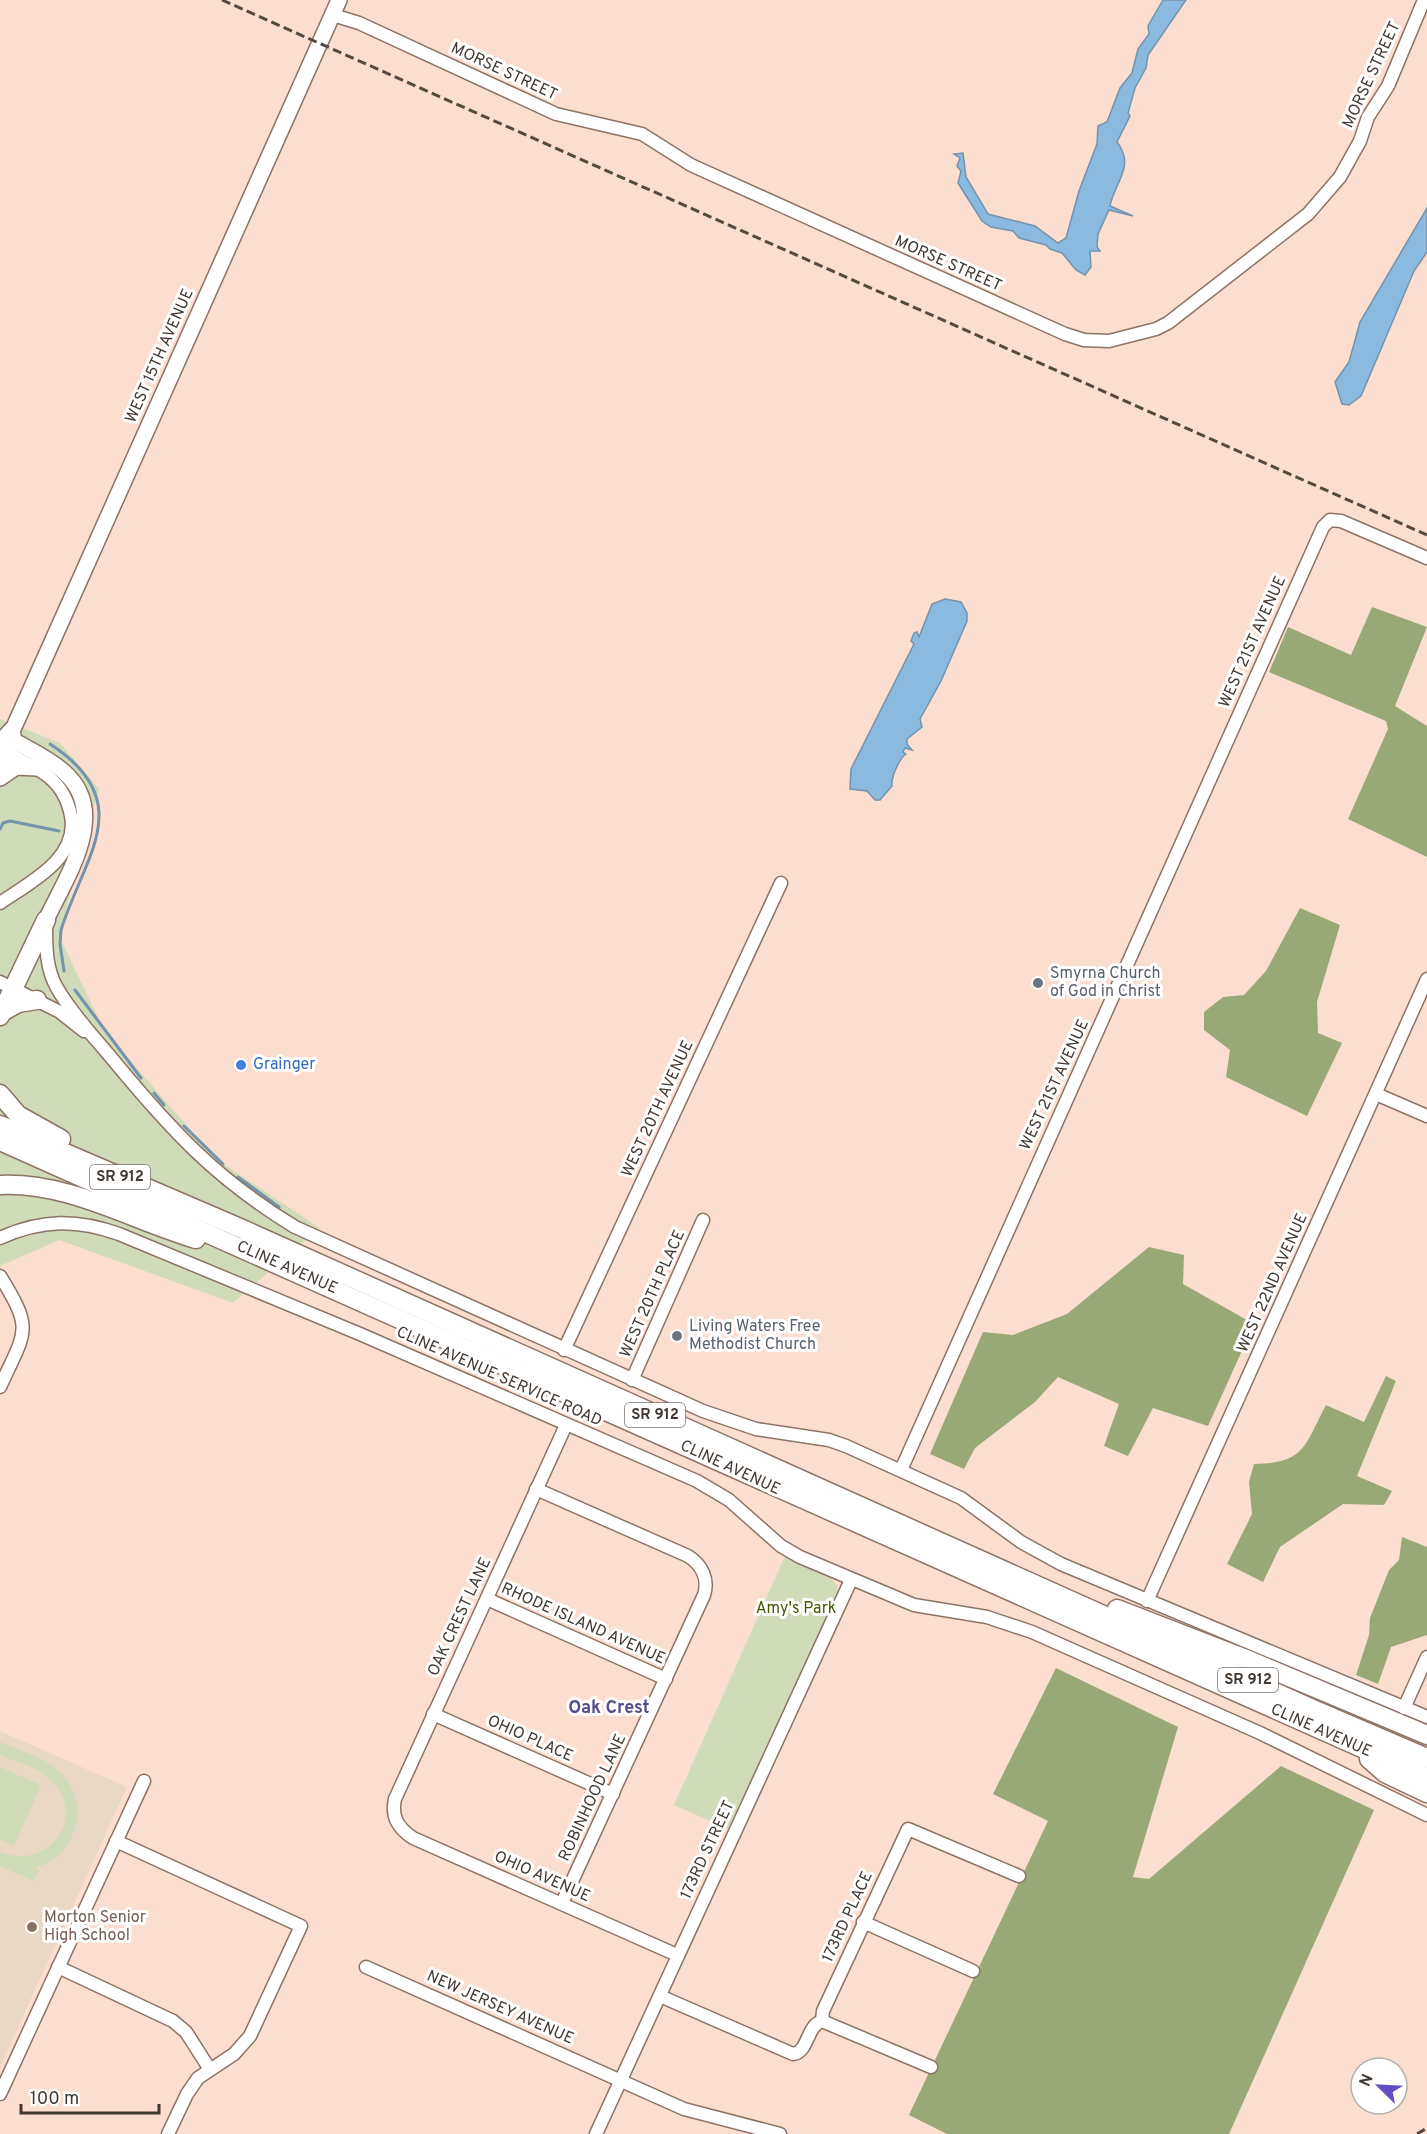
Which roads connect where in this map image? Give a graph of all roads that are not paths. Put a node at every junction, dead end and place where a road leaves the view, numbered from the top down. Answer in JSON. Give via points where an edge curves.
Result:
{"nodes":[{"id":1,"x":339,"y":0,"type":"edge"},
{"id":2,"x":1424,"y":0,"type":"edge"},
{"id":3,"x":333,"y":15,"type":"junction"},
{"id":4,"x":1427,"y":558,"type":"edge"},
{"id":5,"x":6,"y":741,"type":"edge"},
{"id":6,"x":37,"y":768,"type":"junction"},
{"id":7,"x":0,"y":771,"type":"edge"},
{"id":8,"x":0,"y":778,"type":"edge"},
{"id":9,"x":781,"y":883,"type":"dead end"},
{"id":10,"x":0,"y":903,"type":"edge"},
{"id":11,"x":46,"y":920,"type":"junction"},
{"id":12,"x":1427,"y":979,"type":"edge"},
{"id":13,"x":6,"y":985,"type":"edge"},
{"id":14,"x":37,"y":1000,"type":"junction"},
{"id":15,"x":1,"y":1014,"type":"edge"},
{"id":16,"x":99,"y":1042,"type":"junction"},
{"id":17,"x":0,"y":1094,"type":"edge"},
{"id":18,"x":1376,"y":1094,"type":"junction"},
{"id":19,"x":1427,"y":1116,"type":"edge"},
{"id":20,"x":0,"y":1125,"type":"edge"},
{"id":21,"x":0,"y":1142,"type":"edge"},
{"id":22,"x":0,"y":1185,"type":"edge"},
{"id":23,"x":703,"y":1220,"type":"dead end"},
{"id":24,"x":240,"y":1228,"type":"junction"},
{"id":25,"x":0,"y":1238,"type":"edge"},
{"id":26,"x":275,"y":1262,"type":"junction"},
{"id":27,"x":0,"y":1276,"type":"edge"},
{"id":28,"x":564,"y":1350,"type":"junction"},
{"id":29,"x":632,"y":1380,"type":"junction"},
{"id":30,"x":0,"y":1387,"type":"edge"},
{"id":31,"x":566,"y":1425,"type":"junction"},
{"id":32,"x":901,"y":1470,"type":"junction"},
{"id":33,"x":537,"y":1489,"type":"junction"},
{"id":34,"x":851,"y":1580,"type":"junction"},
{"id":35,"x":486,"y":1599,"type":"junction"},
{"id":36,"x":1147,"y":1600,"type":"junction"},
{"id":37,"x":1070,"y":1601,"type":"junction"},
{"id":38,"x":1427,"y":1657,"type":"edge"},
{"id":39,"x":666,"y":1679,"type":"junction"},
{"id":40,"x":1404,"y":1708,"type":"junction"},
{"id":41,"x":433,"y":1714,"type":"junction"},
{"id":42,"x":1427,"y":1717,"type":"edge"},
{"id":43,"x":1427,"y":1735,"type":"edge"},
{"id":44,"x":1351,"y":1745,"type":"junction"},
{"id":45,"x":1427,"y":1758,"type":"edge"},
{"id":46,"x":1427,"y":1777,"type":"edge"},
{"id":47,"x":144,"y":1781,"type":"dead end"},
{"id":48,"x":1427,"y":1793,"type":"edge"},
{"id":49,"x":614,"y":1794,"type":"junction"},
{"id":50,"x":1427,"y":1815,"type":"edge"},
{"id":51,"x":397,"y":1823,"type":"joint"},
{"id":52,"x":116,"y":1841,"type":"junction"},
{"id":53,"x":1019,"y":1876,"type":"dead end"},
{"id":54,"x":562,"y":1904,"type":"junction"},
{"id":55,"x":863,"y":1922,"type":"junction"},
{"id":56,"x":677,"y":1955,"type":"junction"},
{"id":57,"x":366,"y":1966,"type":"dead end"},
{"id":58,"x":58,"y":1968,"type":"junction"},
{"id":59,"x":973,"y":1971,"type":"dead end"},
{"id":60,"x":660,"y":1996,"type":"junction"},
{"id":61,"x":822,"y":2020,"type":"junction"},
{"id":62,"x":931,"y":2067,"type":"dead end"},
{"id":63,"x":210,"y":2068,"type":"junction"},
{"id":64,"x":621,"y":2080,"type":"junction"},
{"id":65,"x":0,"y":2094,"type":"edge"},
{"id":66,"x":168,"y":2134,"type":"edge"},
{"id":67,"x":596,"y":2134,"type":"edge"},
{"id":68,"x":780,"y":2134,"type":"edge"}],
"edges":[{"from":1,"to":3,"type":"main road","name":"WEST 15TH AVENUE"},
{"from":2,"to":3,"type":"street","name":"MORSE STREET","via":[[1388,86],[1327,195],[1292,229],[1168,323],[1101,342],[1065,334],[845,236],[691,165],[642,134],[556,114]]},
{"from":3,"to":5,"type":"main road","name":"WEST 15TH AVENUE"},
{"from":4,"to":32,"type":"street","name":"WEST 21ST AVENUE","via":[[1345,522],[1330,520],[1323,527]]},
{"from":5,"to":6,"type":"street"},
{"from":5,"to":7,"type":"main road","name":"WEST 15TH AVENUE"},
{"from":5,"to":11,"type":"main road","via":[[66,773],[78,791],[85,816],[82,843]]},
{"from":6,"to":8,"type":"main road","via":[[16,767]]},
{"from":6,"to":10,"type":"street","via":[[59,787],[68,803],[73,823],[70,841],[52,866]]},
{"from":9,"to":28,"type":"street","name":"WEST 20TH AVENUE"},
{"from":11,"to":13,"type":"highway"},
{"from":11,"to":16,"type":"street","via":[[47,961],[52,978]]},
{"from":12,"to":18,"type":"street","name":"WEST 22ND AVENUE"},
{"from":13,"to":14,"type":"street"},
{"from":13,"to":15,"type":"highway"},
{"from":14,"to":15,"type":"highway","via":[[18,1003]]},
{"from":14,"to":16,"type":"street"},
{"from":16,"to":28,"type":"street","via":[[170,1128],[208,1166],[268,1211],[369,1263]]},
{"from":17,"to":24,"type":"highway","via":[[18,1115],[35,1126]]},
{"from":18,"to":19,"type":"street"},
{"from":18,"to":36,"type":"street","name":"WEST 22ND AVENUE"},
{"from":20,"to":24,"type":"highway","name":"CLINE AVENUE","number":"SR 912"},
{"from":21,"to":26,"type":"highway","name":"CLINE AVENUE","number":"SR 912"},
{"from":22,"to":26,"type":"highway","via":[[62,1190],[188,1236]]},
{"from":23,"to":29,"type":"street","name":"WEST 20TH PLACE"},
{"from":24,"to":37,"type":"highway","name":"CLINE AVENUE","number":"SR 912"},
{"from":25,"to":31,"type":"street","name":"CLINE AVENUE SERVICE ROAD","via":[[58,1221],[98,1227],[360,1334]]},
{"from":26,"to":44,"type":"highway","name":"CLINE AVENUE","number":"SR 912"},
{"from":27,"to":30,"type":"street","via":[[24,1320],[20,1344]]},
{"from":28,"to":29,"type":"street"},
{"from":29,"to":32,"type":"street","via":[[738,1423],[834,1441]]},
{"from":31,"to":33,"type":"street","name":"OAK CREST LANE"},
{"from":31,"to":34,"type":"street","name":"CLINE AVENUE SERVICE ROAD","via":[[716,1490],[781,1546]]},
{"from":32,"to":36,"type":"street","via":[[961,1498],[1052,1560]]},
{"from":33,"to":35,"type":"street","name":"OAK CREST LANE"},
{"from":33,"to":39,"type":"street","name":"ROBINHOOD LANE","via":[[695,1560],[704,1574],[704,1595]]},
{"from":34,"to":50,"type":"street","name":"CLINE AVENUE SERVICE ROAD","via":[[914,1605],[977,1614],[1032,1632],[1260,1732]]},
{"from":34,"to":56,"type":"street","name":"173RD STREET"},
{"from":35,"to":39,"type":"street","name":"RHODE ISLAND AVENUE"},
{"from":35,"to":41,"type":"street","name":"OAK CREST LANE"},
{"from":36,"to":40,"type":"street"},
{"from":37,"to":43,"type":"highway","via":[[1112,1607]]},
{"from":37,"to":45,"type":"highway","name":"CLINE AVENUE","number":"SR 912"},
{"from":38,"to":40,"type":"street"},
{"from":39,"to":49,"type":"street","name":"ROBINHOOD LANE"},
{"from":40,"to":42,"type":"street"},
{"from":41,"to":49,"type":"street","name":"OHIO PLACE"},
{"from":41,"to":51,"type":"street","name":"OAK CREST LANE","via":[[395,1799]]},
{"from":44,"to":46,"type":"highway","name":"CLINE AVENUE","number":"SR 912"},
{"from":44,"to":48,"type":"highway","via":[[1385,1773]]},
{"from":47,"to":52,"type":"street"},
{"from":49,"to":54,"type":"street","name":"ROBINHOOD LANE"},
{"from":51,"to":54,"type":"street","name":"OHIO AVENUE","via":[[413,1838]]},
{"from":52,"to":58,"type":"street"},
{"from":52,"to":63,"type":"street","via":[[301,1926],[250,2036],[234,2054]]},
{"from":53,"to":55,"type":"street","name":"173RD PLACE","via":[[908,1829]]},
{"from":54,"to":56,"type":"street","name":"OHIO AVENUE"},
{"from":55,"to":59,"type":"street"},
{"from":55,"to":61,"type":"street","name":"173RD PLACE"},
{"from":56,"to":60,"type":"street","name":"173RD STREET"},
{"from":57,"to":64,"type":"street","name":"NEW JERSEY AVENUE"},
{"from":58,"to":63,"type":"street","via":[[173,2021],[186,2032]]},
{"from":58,"to":65,"type":"street"},
{"from":60,"to":61,"type":"street","name":"173RD PLACE","via":[[793,2054],[801,2051],[814,2024]]},
{"from":60,"to":64,"type":"street","name":"173RD STREET"},
{"from":61,"to":62,"type":"street"},
{"from":63,"to":66,"type":"street","via":[[192,2085]]},
{"from":64,"to":67,"type":"street","name":"173RD STREET"},
{"from":64,"to":68,"type":"street","name":"NEW JERSEY AVENUE","via":[[684,2109]]}]}
